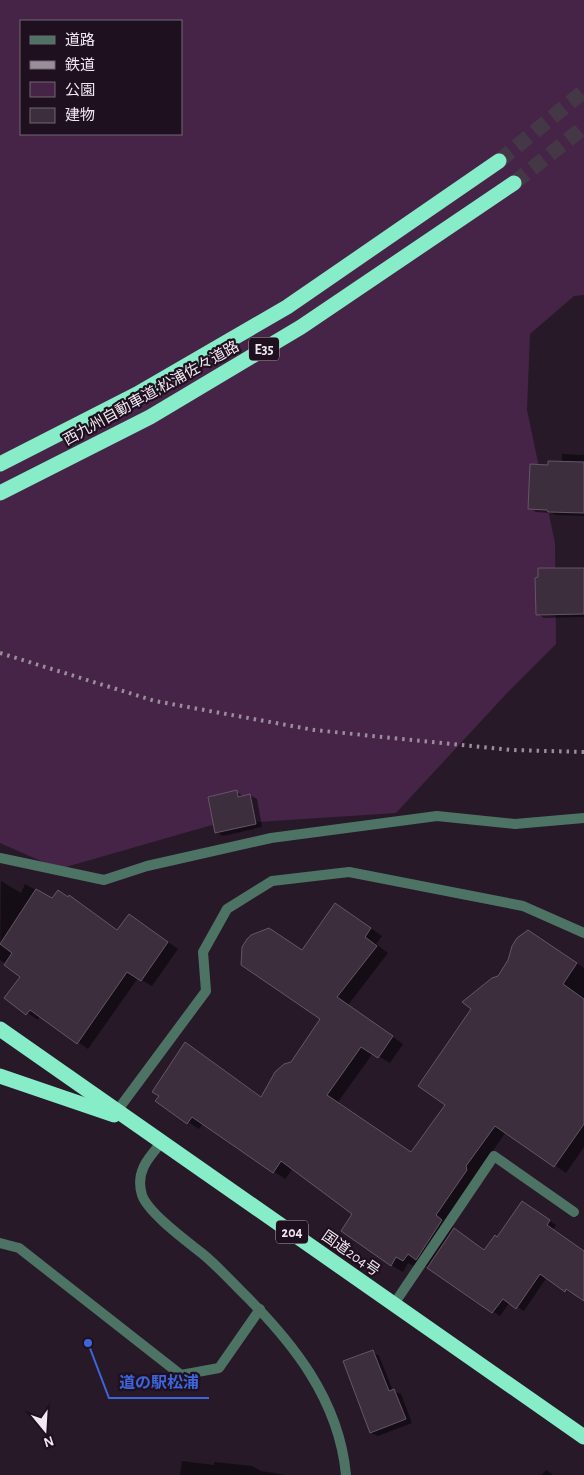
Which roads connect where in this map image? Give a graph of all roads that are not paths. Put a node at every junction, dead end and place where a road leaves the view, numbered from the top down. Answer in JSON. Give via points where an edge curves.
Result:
{"nodes":[{"id":1,"x":499,"y":160,"type":"tunnel mouth"},
{"id":2,"x":514,"y":183,"type":"tunnel mouth"},
{"id":3,"x":0,"y":464,"type":"edge"},
{"id":4,"x":0,"y":493,"type":"edge"},
{"id":5,"x":584,"y":818,"type":"edge"},
{"id":6,"x":0,"y":858,"type":"edge"},
{"id":7,"x":584,"y":933,"type":"edge"},
{"id":8,"x":0,"y":1029,"type":"edge"},
{"id":9,"x":0,"y":1076,"type":"edge"},
{"id":10,"x":117,"y":1111,"type":"junction"},
{"id":11,"x":134,"y":1122,"type":"junction"},
{"id":12,"x":162,"y":1142,"type":"junction"},
{"id":13,"x":574,"y":1212,"type":"dead end"},
{"id":14,"x":0,"y":1243,"type":"edge"},
{"id":15,"x":394,"y":1304,"type":"junction"},
{"id":16,"x":260,"y":1309,"type":"junction"},
{"id":17,"x":584,"y":1437,"type":"edge"},
{"id":18,"x":346,"y":1475,"type":"edge"}],
"edges":[{"from":1,"to":3,"type":"highway","name":"西九州自動車道;松浦佐々道路","number":"E35","via":[[287,307],[137,394]]},
{"from":2,"to":4,"type":"highway","name":"西九州自動車道;松浦佐々道路","number":"E35","via":[[301,327],[150,417]]},
{"from":5,"to":6,"type":"street","via":[[515,824],[438,816],[271,838],[147,866],[104,880]]},
{"from":7,"to":10,"type":"street","via":[[523,906],[349,872],[272,881],[227,908],[203,952],[206,991]]},
{"from":8,"to":10,"type":"highway","name":"国道204号","number":"204"},
{"from":9,"to":11,"type":"highway"},
{"from":10,"to":11,"type":"highway","name":"国道204号","number":"204"},
{"from":11,"to":12,"type":"highway","name":"国道204号","number":"204"},
{"from":12,"to":15,"type":"highway","name":"国道204号","number":"204"},
{"from":12,"to":16,"type":"street","via":[[147,1160],[139,1178],[142,1197],[155,1214],[206,1256]]},
{"from":13,"to":15,"type":"street","via":[[494,1156]]},
{"from":14,"to":16,"type":"street","via":[[19,1248],[181,1375],[219,1368]]},
{"from":15,"to":17,"type":"highway","name":"国道204号","number":"204"},
{"from":16,"to":18,"type":"street","via":[[303,1361],[329,1408],[344,1453]]}]}
